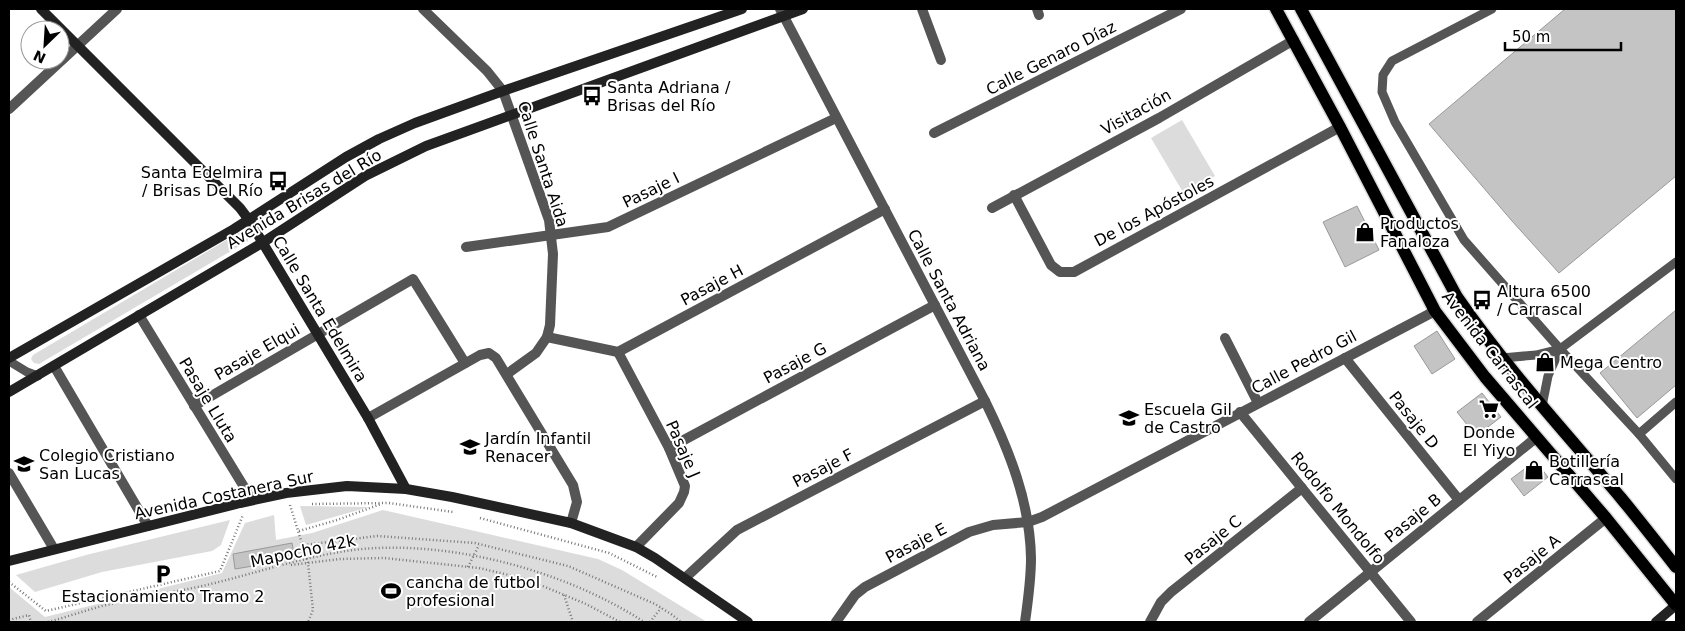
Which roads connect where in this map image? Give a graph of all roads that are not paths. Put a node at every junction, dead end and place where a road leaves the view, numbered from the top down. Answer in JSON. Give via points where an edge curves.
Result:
{"nodes":[{"id":1,"x":41,"y":9,"type":"edge"},
{"id":2,"x":117,"y":9,"type":"edge"},
{"id":3,"x":422,"y":9,"type":"edge"},
{"id":4,"x":742,"y":9,"type":"edge"},
{"id":5,"x":802,"y":9,"type":"edge"},
{"id":6,"x":922,"y":9,"type":"edge"},
{"id":7,"x":1182,"y":9,"type":"edge"},
{"id":8,"x":1276,"y":9,"type":"edge"},
{"id":9,"x":1301,"y":9,"type":"edge"},
{"id":10,"x":1492,"y":9,"type":"edge"},
{"id":11,"x":781,"y":12,"type":"edge"},
{"id":12,"x":1294,"y":40,"type":"junction"},
{"id":13,"x":77,"y":45,"type":"junction"},
{"id":14,"x":941,"y":60,"type":"dead end"},
{"id":15,"x":503,"y":91,"type":"junction"},
{"id":16,"x":9,"y":109,"type":"edge"},
{"id":17,"x":513,"y":116,"type":"junction"},
{"id":18,"x":836,"y":118,"type":"junction"},
{"id":19,"x":1340,"y":127,"type":"junction"},
{"id":20,"x":934,"y":133,"type":"dead end"},
{"id":21,"x":1014,"y":195,"type":"junction"},
{"id":22,"x":992,"y":208,"type":"dead end"},
{"id":23,"x":884,"y":209,"type":"junction"},
{"id":24,"x":249,"y":220,"type":"junction"},
{"id":25,"x":552,"y":234,"type":"junction"},
{"id":26,"x":262,"y":243,"type":"junction"},
{"id":27,"x":466,"y":247,"type":"dead end"},
{"id":28,"x":1676,"y":262,"type":"edge"},
{"id":29,"x":935,"y":305,"type":"junction"},
{"id":30,"x":1435,"y":310,"type":"junction"},
{"id":31,"x":139,"y":315,"type":"junction"},
{"id":32,"x":318,"y":334,"type":"junction"},
{"id":33,"x":547,"y":337,"type":"junction"},
{"id":34,"x":1225,"y":338,"type":"dead end"},
{"id":35,"x":1560,"y":349,"type":"junction"},
{"id":36,"x":618,"y":352,"type":"junction"},
{"id":37,"x":1345,"y":358,"type":"junction"},
{"id":38,"x":1502,"y":358,"type":"junction"},
{"id":39,"x":9,"y":359,"type":"edge"},
{"id":40,"x":465,"y":363,"type":"junction"},
{"id":41,"x":54,"y":366,"type":"junction"},
{"id":42,"x":507,"y":374,"type":"junction"},
{"id":43,"x":38,"y":376,"type":"junction"},
{"id":44,"x":9,"y":392,"type":"edge"},
{"id":45,"x":985,"y":401,"type":"junction"},
{"id":46,"x":1676,"y":402,"type":"edge"},
{"id":47,"x":1258,"y":403,"type":"junction"},
{"id":48,"x":194,"y":406,"type":"junction"},
{"id":49,"x":1542,"y":406,"type":"junction"},
{"id":50,"x":1240,"y":412,"type":"junction"},
{"id":51,"x":368,"y":418,"type":"junction"},
{"id":52,"x":1639,"y":434,"type":"junction"},
{"id":53,"x":1537,"y":437,"type":"junction"},
{"id":54,"x":669,"y":448,"type":"junction"},
{"id":55,"x":9,"y":473,"type":"edge"},
{"id":56,"x":1676,"y":479,"type":"edge"},
{"id":57,"x":1302,"y":488,"type":"junction"},
{"id":58,"x":406,"y":489,"type":"junction"},
{"id":59,"x":252,"y":500,"type":"junction"},
{"id":60,"x":1459,"y":500,"type":"junction"},
{"id":61,"x":1606,"y":518,"type":"junction"},
{"id":62,"x":1028,"y":522,"type":"junction"},
{"id":63,"x":570,"y":523,"type":"junction"},
{"id":64,"x":148,"y":526,"type":"junction"},
{"id":65,"x":636,"y":547,"type":"junction"},
{"id":66,"x":54,"y":549,"type":"junction"},
{"id":67,"x":9,"y":561,"type":"edge"},
{"id":68,"x":1676,"y":567,"type":"edge"},
{"id":69,"x":1371,"y":572,"type":"junction"},
{"id":70,"x":685,"y":578,"type":"junction"},
{"id":71,"x":1676,"y":605,"type":"edge"},
{"id":72,"x":748,"y":622,"type":"edge"},
{"id":73,"x":836,"y":622,"type":"edge"},
{"id":74,"x":1025,"y":622,"type":"edge"},
{"id":75,"x":1150,"y":622,"type":"edge"},
{"id":76,"x":1309,"y":622,"type":"edge"},
{"id":77,"x":1411,"y":622,"type":"edge"},
{"id":78,"x":1477,"y":622,"type":"edge"},
{"id":79,"x":1656,"y":622,"type":"edge"}],
"edges":[{"from":1,"to":13,"type":"street","name":"Calle Santa Edelmira"},
{"from":2,"to":13,"type":"street"},
{"from":3,"to":15,"type":"street","name":"Calle Santa Aida","via":[[488,71]]},
{"from":4,"to":15,"type":"street","name":"Avenida Brisas del Río"},
{"from":5,"to":11,"type":"street","name":"Avenida Brisas del Río"},
{"from":6,"to":14,"type":"street"},
{"from":7,"to":20,"type":"street","name":"Calle Genaro Díaz"},
{"from":8,"to":12,"type":"main road","name":"Avenida Carrascal"},
{"from":9,"to":38,"type":"main road","name":"Avenida Carrascal","via":[[1458,296]]},
{"from":10,"to":35,"type":"lane","via":[[1392,62],[1382,75],[1382,92],[1395,122],[1464,240]]},
{"from":11,"to":17,"type":"street","name":"Avenida Brisas del Río"},
{"from":11,"to":18,"type":"street","name":"Calle Santa Adriana"},
{"from":12,"to":19,"type":"main road","name":"Avenida Carrascal"},
{"from":12,"to":21,"type":"street","name":"Visitación","via":[[1159,118]]},
{"from":13,"to":16,"type":"street"},
{"from":13,"to":24,"type":"street","name":"Calle Santa Edelmira"},
{"from":15,"to":17,"type":"street","name":"Calle Santa Aida"},
{"from":15,"to":24,"type":"street","name":"Avenida Brisas del Río","via":[[379,139]]},
{"from":17,"to":25,"type":"street","name":"Calle Santa Aida"},
{"from":17,"to":26,"type":"street","name":"Avenida Brisas del Río","via":[[426,146],[364,176]]},
{"from":18,"to":23,"type":"street","name":"Calle Santa Adriana"},
{"from":18,"to":25,"type":"street","name":"Pasaje I","via":[[616,224]]},
{"from":19,"to":21,"type":"street","name":"De los Apóstoles","via":[[1074,272],[1060,272],[1051,265]]},
{"from":19,"to":30,"type":"main road","name":"Avenida Carrascal"},
{"from":21,"to":22,"type":"street","name":"Visitación"},
{"from":23,"to":29,"type":"street","name":"Calle Santa Adriana"},
{"from":23,"to":36,"type":"street","name":"Pasaje H"},
{"from":24,"to":26,"type":"street","name":"Calle Santa Edelmira"},
{"from":24,"to":39,"type":"street","name":"Avenida Brisas del Río"},
{"from":25,"to":27,"type":"street","name":"Pasaje I"},
{"from":25,"to":33,"type":"street","name":"Calle Santa Aida","via":[[552,311]]},
{"from":26,"to":31,"type":"street","name":"Avenida Brisas del Río"},
{"from":26,"to":32,"type":"street","name":"Calle Santa Edelmira"},
{"from":28,"to":35,"type":"lane"},
{"from":29,"to":45,"type":"street","name":"Calle Santa Adriana"},
{"from":29,"to":54,"type":"street","name":"Pasaje G"},
{"from":30,"to":37,"type":"street","name":"Calle Pedro Gil"},
{"from":30,"to":53,"type":"main road","name":"Avenida Carrascal"},
{"from":31,"to":41,"type":"street","name":"Avenida Brisas del Río"},
{"from":31,"to":48,"type":"street","name":"Pasaje Lluta"},
{"from":32,"to":40,"type":"street","name":"Pasaje Elqui","via":[[413,279]]},
{"from":32,"to":48,"type":"street","name":"Pasaje Elqui"},
{"from":32,"to":51,"type":"street","name":"Calle Santa Edelmira"},
{"from":33,"to":36,"type":"street"},
{"from":33,"to":42,"type":"street","name":"Calle Santa Aida","via":[[536,353]]},
{"from":34,"to":47,"type":"street"},
{"from":35,"to":38,"type":"lane"},
{"from":35,"to":49,"type":"lane","via":[[1548,376]]},
{"from":35,"to":52,"type":"lane"},
{"from":36,"to":54,"type":"street","name":"Pasaje J"},
{"from":37,"to":47,"type":"street","name":"Calle Pedro Gil"},
{"from":37,"to":60,"type":"street","name":"Pasaje D"},
{"from":38,"to":49,"type":"main road","name":"Avenida Carrascal"},
{"from":39,"to":43,"type":"lane","via":[[26,372]]},
{"from":40,"to":42,"type":"street","via":[[489,353]]},
{"from":40,"to":51,"type":"street"},
{"from":41,"to":43,"type":"street","name":"Avenida Brisas del Río"},
{"from":41,"to":64,"type":"street"},
{"from":42,"to":63,"type":"street","via":[[573,485],[576,502]]},
{"from":43,"to":44,"type":"street","name":"Avenida Brisas del Río"},
{"from":45,"to":62,"type":"street","name":"Calle Santa Adriana","via":[[1006,446]]},
{"from":45,"to":70,"type":"street","name":"Pasaje F","via":[[737,530]]},
{"from":46,"to":52,"type":"lane"},
{"from":47,"to":50,"type":"street","name":"Calle Pedro Gil"},
{"from":48,"to":59,"type":"street","name":"Pasaje Lluta"},
{"from":49,"to":68,"type":"main road","name":"Avenida Carrascal"},
{"from":50,"to":57,"type":"street","name":"Rodolfo Mondolfo"},
{"from":50,"to":62,"type":"street","name":"Calle Pedro Gil"},
{"from":51,"to":58,"type":"street","name":"Calle Santa Edelmira"},
{"from":52,"to":56,"type":"lane"},
{"from":53,"to":60,"type":"street","name":"Pasaje B"},
{"from":53,"to":61,"type":"main road","name":"Avenida Carrascal"},
{"from":54,"to":65,"type":"street","name":"Pasaje J","via":[[683,480],[684,492],[679,503]]},
{"from":55,"to":66,"type":"street"},
{"from":57,"to":69,"type":"street","name":"Rodolfo Mondolfo"},
{"from":57,"to":75,"type":"street","name":"Pasaje C","via":[[1171,592]]},
{"from":58,"to":59,"type":"street","name":"Avenida Costanera Sur","via":[[347,486]]},
{"from":58,"to":63,"type":"street","name":"Avenida Costanera Sur"},
{"from":59,"to":64,"type":"street","name":"Avenida Costanera Sur"},
{"from":60,"to":69,"type":"street","name":"Pasaje B"},
{"from":61,"to":71,"type":"main road","name":"Avenida Carrascal"},
{"from":61,"to":78,"type":"street","name":"Pasaje A"},
{"from":62,"to":73,"type":"street","name":"Pasaje E","via":[[993,525],[969,532],[864,587]]},
{"from":62,"to":74,"type":"street","name":"Calle Santa Adriana","via":[[1031,558]]},
{"from":63,"to":65,"type":"street","name":"Avenida Costanera Sur"},
{"from":64,"to":66,"type":"street","name":"Avenida Costanera Sur"},
{"from":65,"to":70,"type":"street","name":"Avenida Costanera Sur"},
{"from":66,"to":67,"type":"street","name":"Avenida Costanera Sur"},
{"from":69,"to":76,"type":"street","name":"Pasaje B"},
{"from":69,"to":77,"type":"street","name":"Rodolfo Mondolfo"},
{"from":70,"to":72,"type":"street","name":"Avenida Costanera Sur"},
{"from":71,"to":79,"type":"street"}]}
